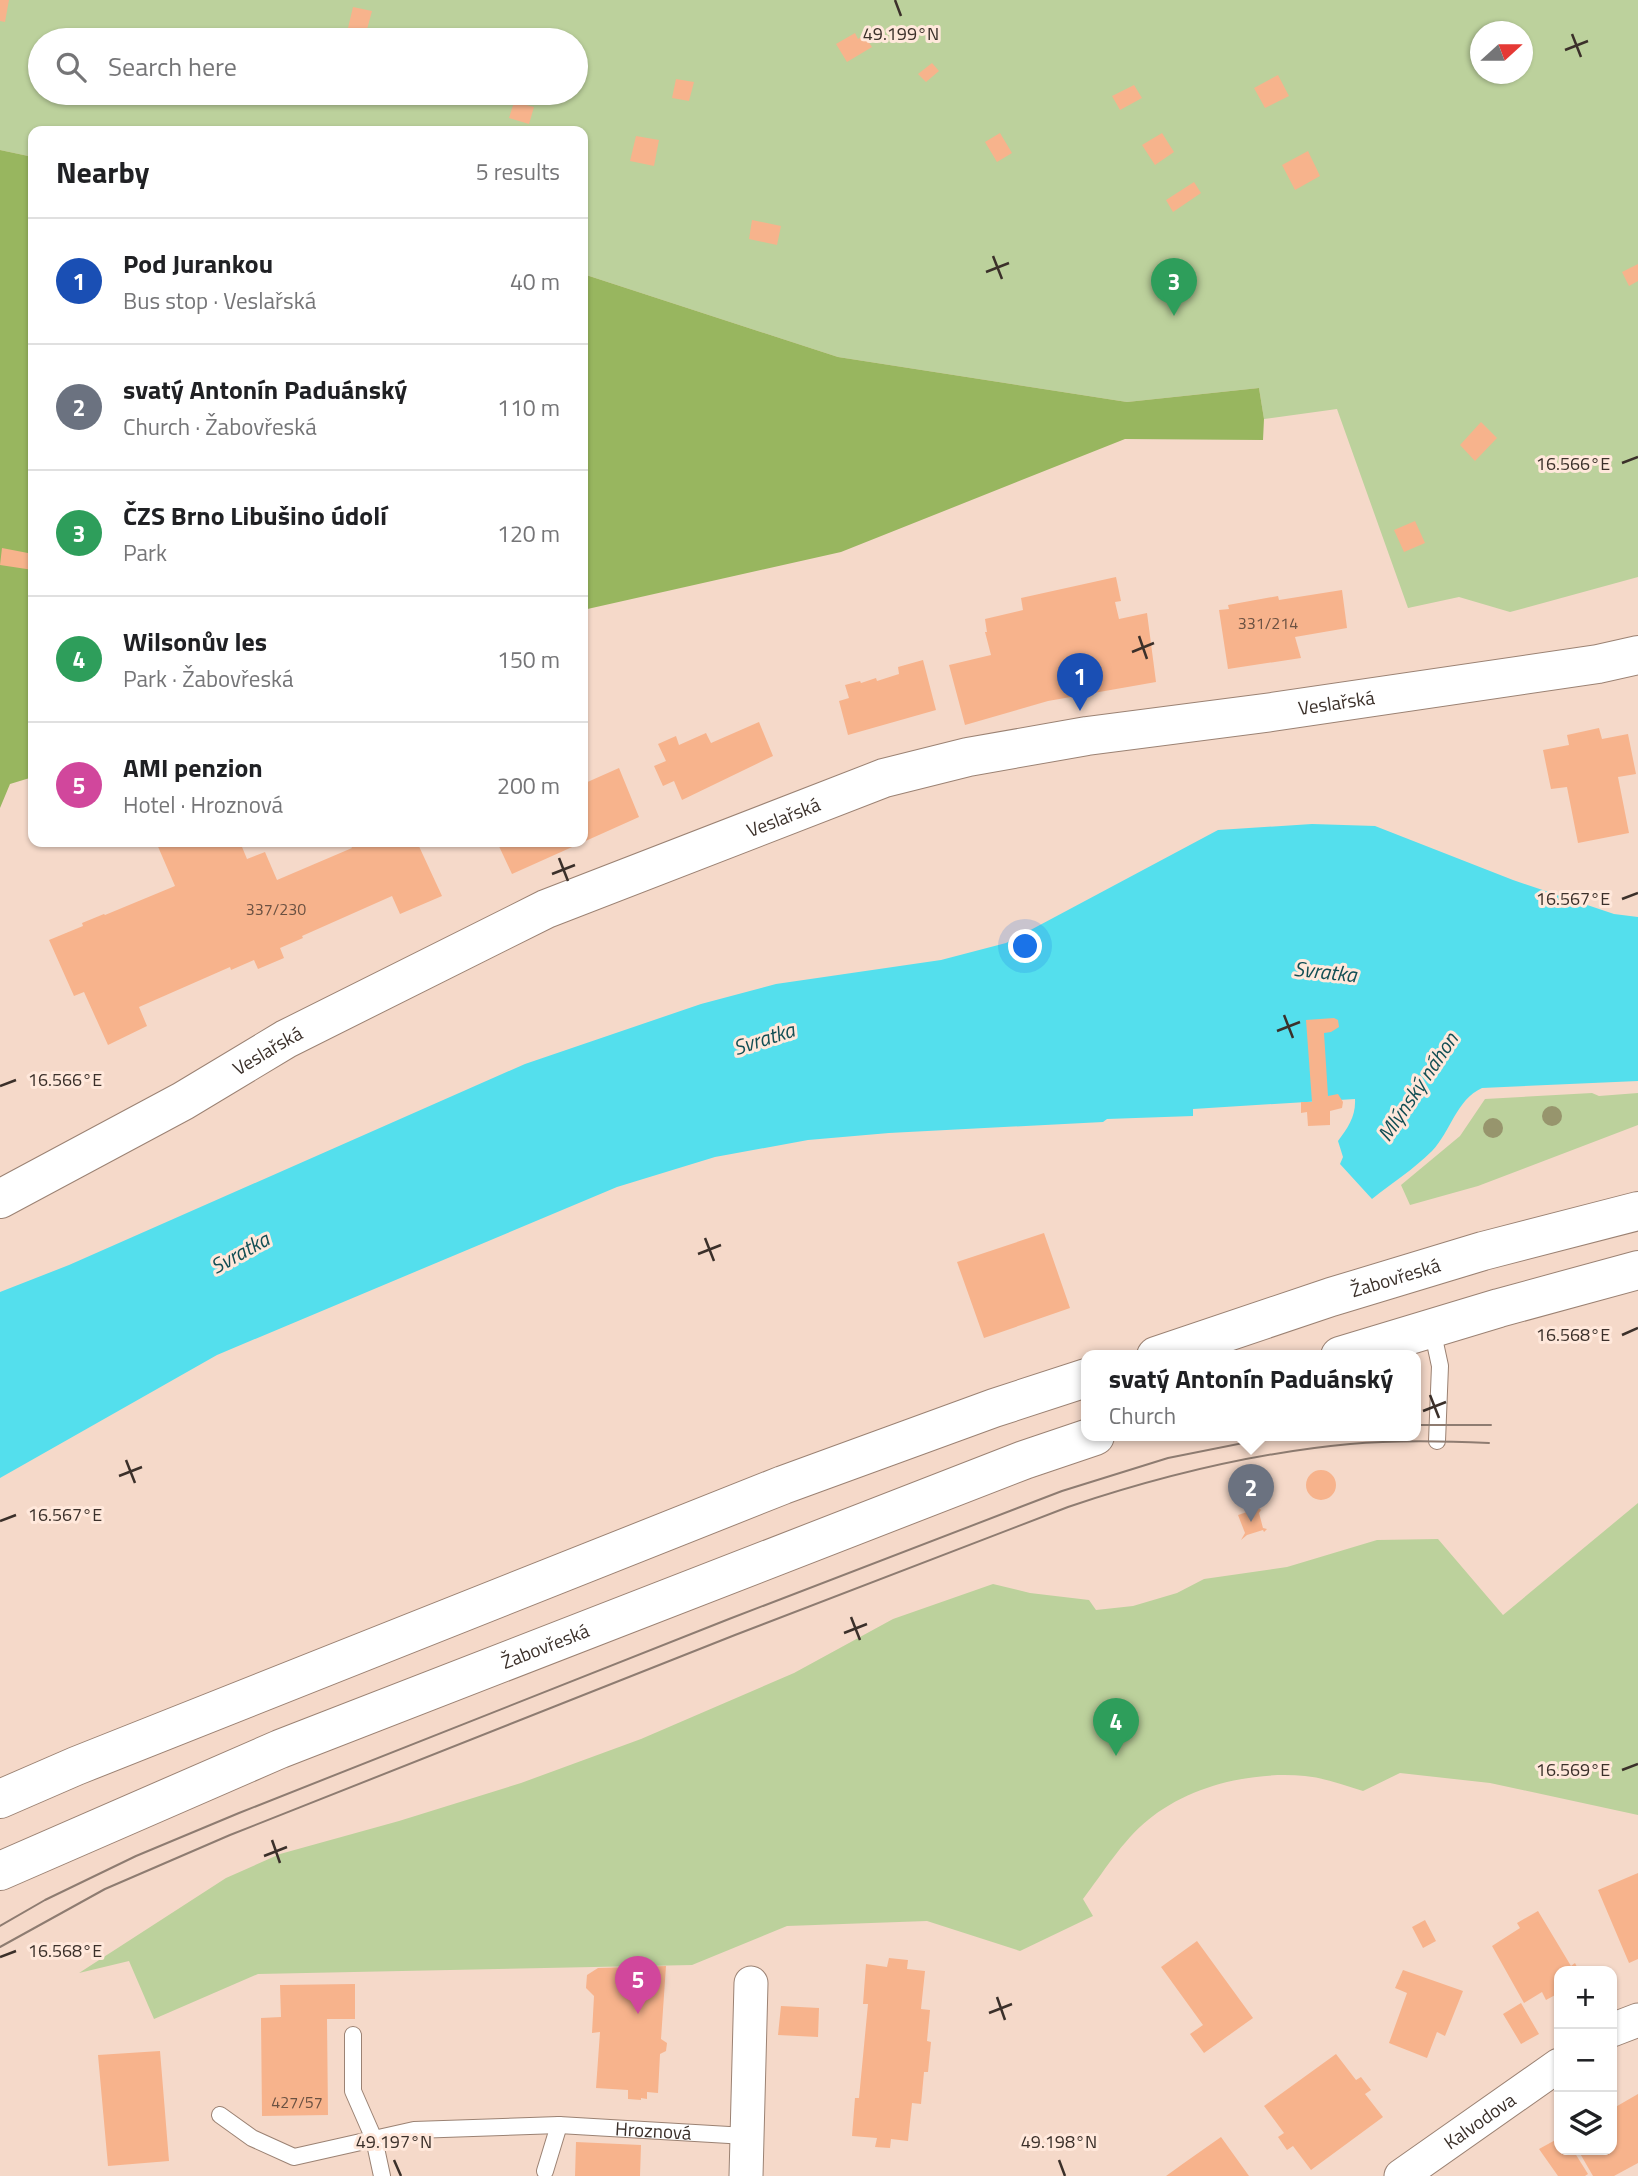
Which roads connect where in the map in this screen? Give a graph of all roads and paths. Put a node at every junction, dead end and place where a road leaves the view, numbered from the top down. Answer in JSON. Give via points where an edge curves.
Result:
{"nodes":[{"id":1,"x":1638,"y":655,"type":"edge"},
{"id":2,"x":0,"y":1199,"type":"edge"},
{"id":3,"x":1638,"y":1211,"type":"edge"},
{"id":4,"x":1638,"y":1270,"type":"edge"},
{"id":5,"x":1432,"y":1328,"type":"junction"},
{"id":6,"x":1174,"y":1350,"type":"edge"},
{"id":7,"x":1360,"y":1350,"type":"edge"},
{"id":8,"x":1081,"y":1380,"type":"edge"},
{"id":9,"x":1081,"y":1441,"type":"edge"},
{"id":10,"x":1437,"y":1441,"type":"dead end"},
{"id":11,"x":0,"y":1799,"type":"edge"},
{"id":12,"x":0,"y":1871,"type":"edge"},
{"id":13,"x":751,"y":1983,"type":"dead end"},
{"id":14,"x":1638,"y":2020,"type":"edge"},
{"id":15,"x":1615,"y":2029,"type":"edge"},
{"id":16,"x":353,"y":2035,"type":"dead end"},
{"id":17,"x":1554,"y":2069,"type":"edge"},
{"id":18,"x":220,"y":2115,"type":"dead end"},
{"id":19,"x":559,"y":2125,"type":"junction"},
{"id":20,"x":746,"y":2136,"type":"junction"},
{"id":21,"x":374,"y":2139,"type":"junction"},
{"id":22,"x":545,"y":2171,"type":"dead end"},
{"id":23,"x":382,"y":2176,"type":"edge"},
{"id":24,"x":746,"y":2176,"type":"edge"},
{"id":25,"x":1401,"y":2176,"type":"edge"}],
"edges":[{"from":1,"to":2,"type":"main road","name":"Veslařská","via":[[1087,736],[968,757],[884,778],[546,908],[286,1039],[183,1101]]},
{"from":3,"to":6,"type":"main road","name":"Žabovřeská","via":[[1483,1251]]},
{"from":4,"to":5,"type":"main road"},
{"from":5,"to":7,"type":"main road"},
{"from":5,"to":10,"type":"lane","via":[[1440,1366]]},
{"from":8,"to":11,"type":"main road","via":[[680,1525]]},
{"from":9,"to":12,"type":"main road","name":"Žabovřeská","via":[[280,1749]]},
{"from":13,"to":20,"type":"street"},
{"from":14,"to":15,"type":"street"},
{"from":16,"to":21,"type":"lane","via":[[353,2091]]},
{"from":17,"to":25,"type":"street","name":"Kalvodova"},
{"from":18,"to":21,"type":"lane","name":"Hroznová","via":[[252,2138],[294,2157]]},
{"from":19,"to":20,"type":"lane","name":"Hroznová"},
{"from":19,"to":21,"type":"lane","name":"Hroznová","via":[[414,2130]]},
{"from":19,"to":22,"type":"lane"},
{"from":20,"to":24,"type":"street"},
{"from":21,"to":23,"type":"lane"}]}
